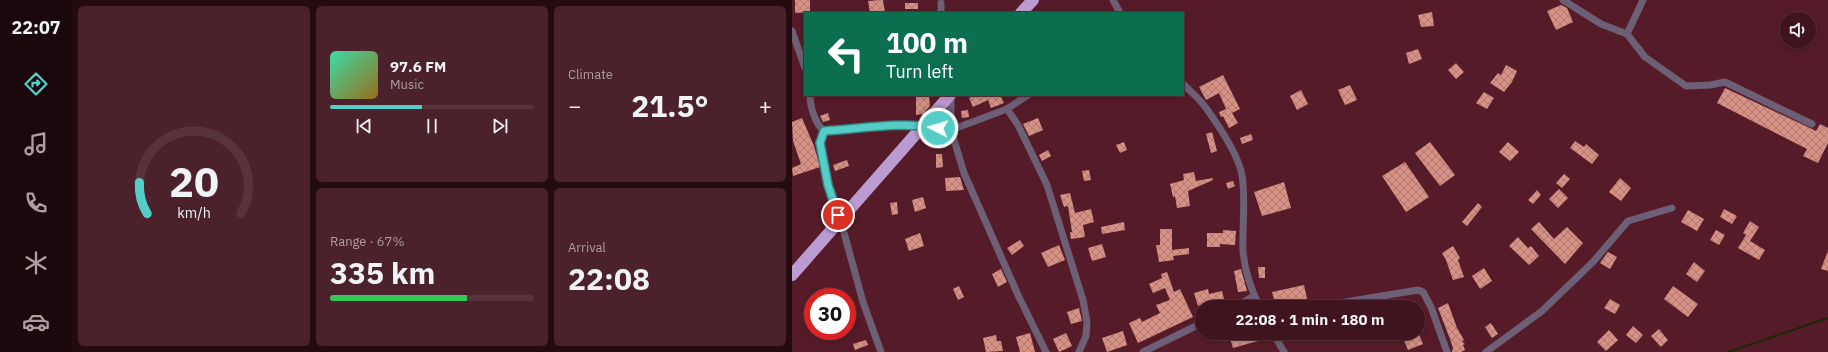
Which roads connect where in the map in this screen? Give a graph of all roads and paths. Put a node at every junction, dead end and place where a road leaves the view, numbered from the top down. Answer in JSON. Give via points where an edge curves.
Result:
{"nodes":[{"id":1,"x":1033,"y":0,"type":"edge"},
{"id":2,"x":1113,"y":0,"type":"edge"},
{"id":3,"x":1563,"y":0,"type":"edge"},
{"id":4,"x":1643,"y":0,"type":"edge"},
{"id":5,"x":940,"y":3,"type":"dead end"},
{"id":6,"x":940,"y":12,"type":"edge"},
{"id":7,"x":1023,"y":12,"type":"edge"},
{"id":8,"x":1119,"y":12,"type":"edge"},
{"id":9,"x":792,"y":30,"type":"edge"},
{"id":10,"x":1627,"y":34,"type":"junction"},
{"id":11,"x":804,"y":65,"type":"edge"},
{"id":12,"x":1184,"y":85,"type":"edge"},
{"id":13,"x":810,"y":96,"type":"edge"},
{"id":14,"x":949,"y":96,"type":"edge"},
{"id":15,"x":950,"y":96,"type":"edge"},
{"id":16,"x":1026,"y":96,"type":"edge"},
{"id":17,"x":1007,"y":109,"type":"junction"},
{"id":18,"x":1812,"y":124,"type":"dead end"},
{"id":19,"x":951,"y":130,"type":"junction"},
{"id":20,"x":824,"y":131,"type":"junction"},
{"id":21,"x":1672,"y":208,"type":"dead end"},
{"id":22,"x":792,"y":275,"type":"edge"},
{"id":23,"x":1254,"y":296,"type":"junction"},
{"id":24,"x":1247,"y":300,"type":"edge"},
{"id":25,"x":1256,"y":300,"type":"edge"},
{"id":26,"x":1357,"y":300,"type":"edge"},
{"id":27,"x":1195,"y":326,"type":"edge"},
{"id":28,"x":1277,"y":340,"type":"edge"},
{"id":29,"x":881,"y":352,"type":"edge"},
{"id":30,"x":1046,"y":352,"type":"edge"},
{"id":31,"x":1080,"y":352,"type":"edge"},
{"id":32,"x":1141,"y":352,"type":"edge"},
{"id":33,"x":1284,"y":352,"type":"edge"},
{"id":34,"x":1446,"y":352,"type":"edge"},
{"id":35,"x":1486,"y":352,"type":"edge"}],
"edges":[{"from":1,"to":7,"type":"highway"},
{"from":2,"to":8,"type":"street"},
{"from":3,"to":10,"type":"street","via":[[1601,24]]},
{"from":4,"to":10,"type":"street"},
{"from":5,"to":6,"type":"street"},
{"from":9,"to":11,"type":"street"},
{"from":10,"to":18,"type":"street","via":[[1645,57],[1686,86],[1725,82]]},
{"from":12,"to":23,"type":"street","via":[[1206,107],[1238,162],[1243,186],[1243,252]]},
{"from":13,"to":20,"type":"street","via":[[810,104],[820,128]]},
{"from":14,"to":22,"type":"highway"},
{"from":15,"to":19,"type":"street"},
{"from":16,"to":17,"type":"street"},
{"from":17,"to":19,"type":"street"},
{"from":17,"to":31,"type":"street","via":[[1018,125],[1047,185],[1082,300],[1087,322],[1086,336]]},
{"from":19,"to":20,"type":"street","via":[[898,125]]},
{"from":19,"to":30,"type":"street","via":[[964,172]]},
{"from":20,"to":29,"type":"street","via":[[820,143],[828,185],[863,302]]},
{"from":21,"to":35,"type":"street","via":[[1628,221],[1594,262],[1542,311]]},
{"from":23,"to":24,"type":"street"},
{"from":23,"to":25,"type":"street"},
{"from":26,"to":34,"type":"street","via":[[1418,290],[1423,292],[1431,307]]},
{"from":27,"to":32,"type":"street"},
{"from":28,"to":33,"type":"street"}]}
